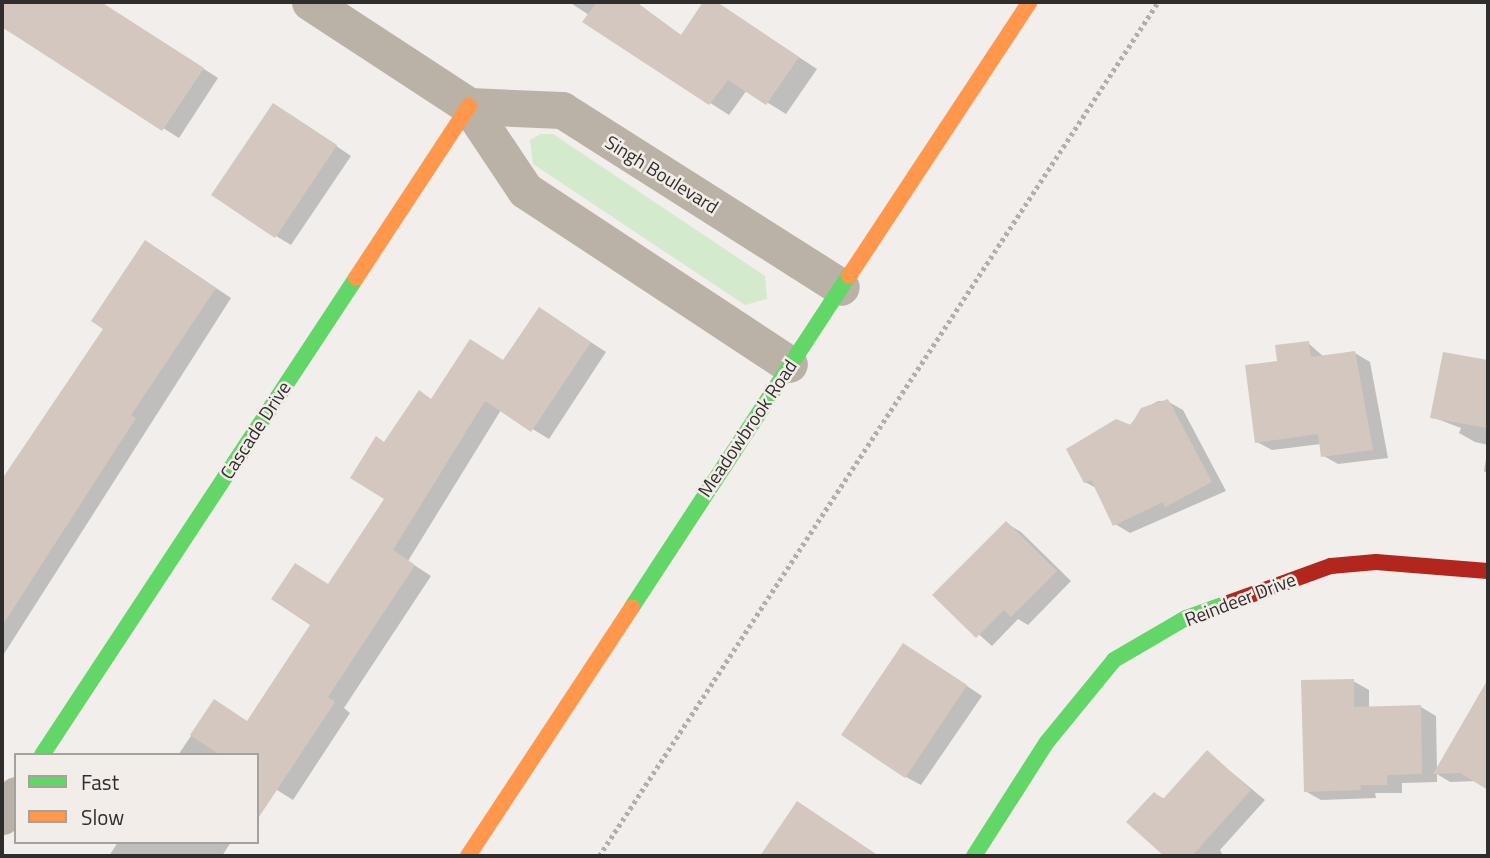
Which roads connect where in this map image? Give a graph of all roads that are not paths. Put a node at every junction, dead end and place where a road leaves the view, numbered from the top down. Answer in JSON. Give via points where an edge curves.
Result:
{"nodes":[{"id":1,"x":310,"y":2,"type":"edge"},
{"id":2,"x":1030,"y":2,"type":"edge"},
{"id":3,"x":469,"y":106,"type":"junction"},
{"id":4,"x":841,"y":287,"type":"junction"},
{"id":5,"x":789,"y":364,"type":"junction"},
{"id":6,"x":1488,"y":571,"type":"edge"},
{"id":7,"x":43,"y":753,"type":"edge"},
{"id":8,"x":14,"y":797,"type":"edge"},
{"id":9,"x":2,"y":816,"type":"edge"},
{"id":10,"x":468,"y":856,"type":"edge"},
{"id":11,"x":974,"y":856,"type":"edge"}],
"edges":[{"from":1,"to":3,"type":"street"},
{"from":2,"to":4,"type":"street","name":"Meadowbrook Road"},
{"from":3,"to":4,"type":"street","name":"Singh Boulevard","via":[[562,110]]},
{"from":3,"to":5,"type":"street","via":[[525,190]]},
{"from":3,"to":7,"type":"street","name":"Cascade Drive"},
{"from":4,"to":5,"type":"street","name":"Meadowbrook Road"},
{"from":5,"to":10,"type":"street","name":"Meadowbrook Road"},
{"from":6,"to":11,"type":"street","name":"Reindeer Drive","via":[[1376,562],[1331,566],[1185,618],[1114,660],[1047,742]]},
{"from":8,"to":9,"type":"street"}]}
